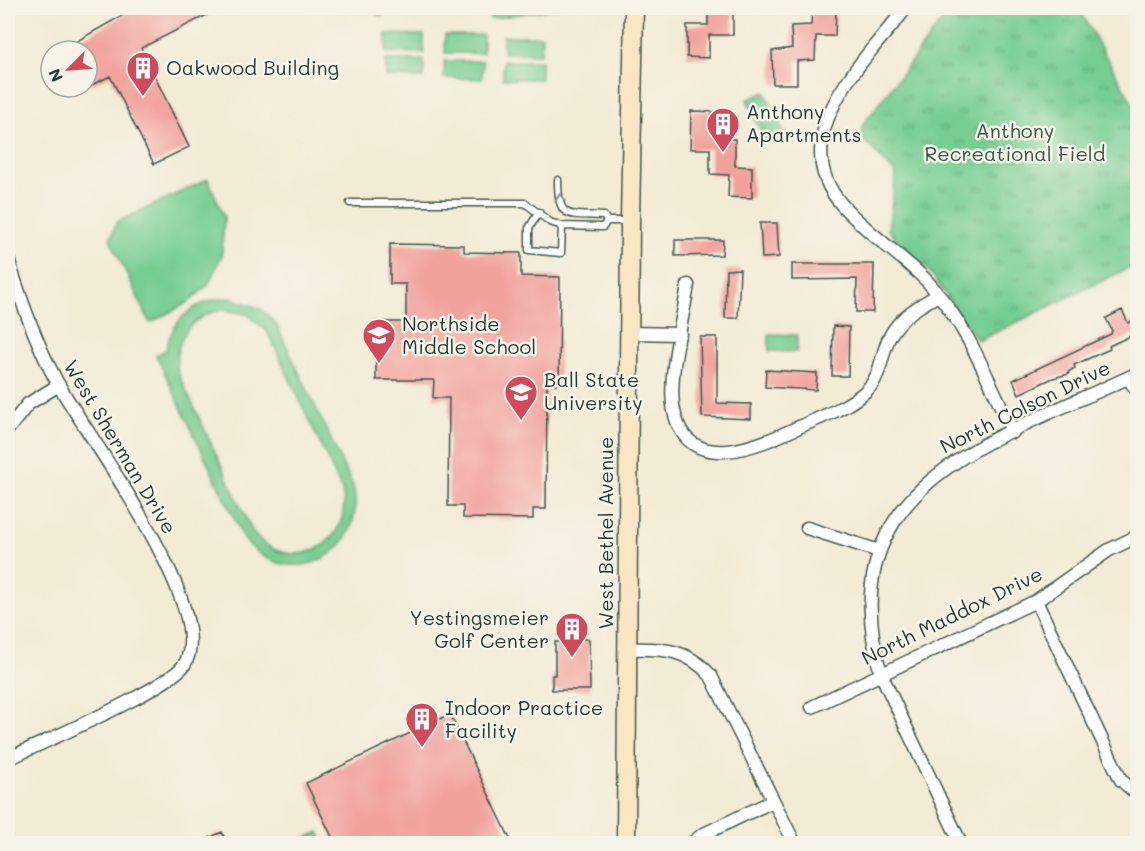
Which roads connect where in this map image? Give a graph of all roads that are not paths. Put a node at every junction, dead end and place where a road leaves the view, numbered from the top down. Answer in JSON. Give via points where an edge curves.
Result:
{"nodes":[{"id":1,"x":634,"y":8,"type":"edge"},
{"id":2,"x":906,"y":8,"type":"edge"},
{"id":3,"x":558,"y":180,"type":"dead end"},
{"id":4,"x":350,"y":202,"type":"dead end"},
{"id":5,"x":539,"y":212,"type":"junction"},
{"id":6,"x":607,"y":220,"type":"junction"},
{"id":7,"x":630,"y":221,"type":"junction"},
{"id":8,"x":562,"y":226,"type":"junction"},
{"id":9,"x":8,"y":259,"type":"edge"},
{"id":10,"x":688,"y":285,"type":"dead end"},
{"id":11,"x":938,"y":295,"type":"junction"},
{"id":12,"x":629,"y":333,"type":"junction"},
{"id":13,"x":680,"y":334,"type":"junction"},
{"id":14,"x":1133,"y":376,"type":"edge"},
{"id":15,"x":58,"y":385,"type":"junction"},
{"id":16,"x":1137,"y":392,"type":"edge"},
{"id":17,"x":8,"y":429,"type":"edge"},
{"id":18,"x":1013,"y":432,"type":"junction"},
{"id":19,"x":807,"y":528,"type":"dead end"},
{"id":20,"x":1137,"y":536,"type":"edge"},
{"id":21,"x":879,"y":551,"type":"junction"},
{"id":22,"x":1036,"y":601,"type":"junction"},
{"id":23,"x":629,"y":649,"type":"junction"},
{"id":24,"x":880,"y":674,"type":"junction"},
{"id":25,"x":812,"y":707,"type":"dead end"},
{"id":26,"x":8,"y":759,"type":"edge"},
{"id":27,"x":1137,"y":795,"type":"edge"},
{"id":28,"x":773,"y":801,"type":"junction"},
{"id":29,"x":626,"y":843,"type":"edge"},
{"id":30,"x":691,"y":843,"type":"edge"},
{"id":31,"x":795,"y":843,"type":"edge"},
{"id":32,"x":961,"y":843,"type":"edge"}],
"edges":[{"from":1,"to":7,"type":"main road","name":"West Bethel Avenue"},
{"from":2,"to":11,"type":"street","via":[[834,102],[821,135],[822,158],[830,188],[843,206],[900,255]]},
{"from":6,"to":3,"type":"lane","one_way":true,"via":[[604,216],[562,210]]},
{"from":4,"to":5,"type":"lane","via":[[525,203]]},
{"from":5,"to":8,"type":"lane"},
{"from":5,"to":8,"type":"lane","via":[[529,228],[529,250],[561,253]]},
{"from":6,"to":7,"type":"lane"},
{"from":6,"to":8,"type":"lane","via":[[603,227]]},
{"from":7,"to":12,"type":"main road","name":"West Bethel Avenue"},
{"from":9,"to":15,"type":"street","name":"West Sherman Drive"},
{"from":10,"to":13,"type":"street"},
{"from":11,"to":13,"type":"street","via":[[902,319],[889,336],[877,374],[865,392],[780,436],[734,452],[705,449],[680,426],[673,397]]},
{"from":11,"to":18,"type":"street","via":[[966,334]]},
{"from":12,"to":13,"type":"street"},
{"from":12,"to":23,"type":"main road","name":"West Bethel Avenue"},
{"from":14,"to":16,"type":"street"},
{"from":14,"to":18,"type":"street","name":"North Colson Drive"},
{"from":15,"to":17,"type":"street","via":[[28,404]]},
{"from":15,"to":26,"type":"street","name":"West Sherman Drive","via":[[157,547],[187,613],[191,631],[188,655],[180,669],[161,684]]},
{"from":18,"to":21,"type":"street","name":"North Colson Drive","via":[[933,477],[907,503]]},
{"from":19,"to":21,"type":"street"},
{"from":20,"to":22,"type":"street","name":"North Maddox Drive","via":[[1109,550]]},
{"from":21,"to":24,"type":"street","name":"North Colson Drive","via":[[870,593],[869,625]]},
{"from":22,"to":24,"type":"street","name":"North Maddox Drive"},
{"from":22,"to":27,"type":"street","via":[[1121,780]]},
{"from":23,"to":28,"type":"street","via":[[666,649],[702,665],[717,687]]},
{"from":23,"to":29,"type":"main road","name":"West Bethel Avenue"},
{"from":24,"to":25,"type":"street","name":"North Maddox Drive"},
{"from":24,"to":32,"type":"street","name":"North Colson Drive"},
{"from":28,"to":30,"type":"street"},
{"from":28,"to":31,"type":"street"}]}
